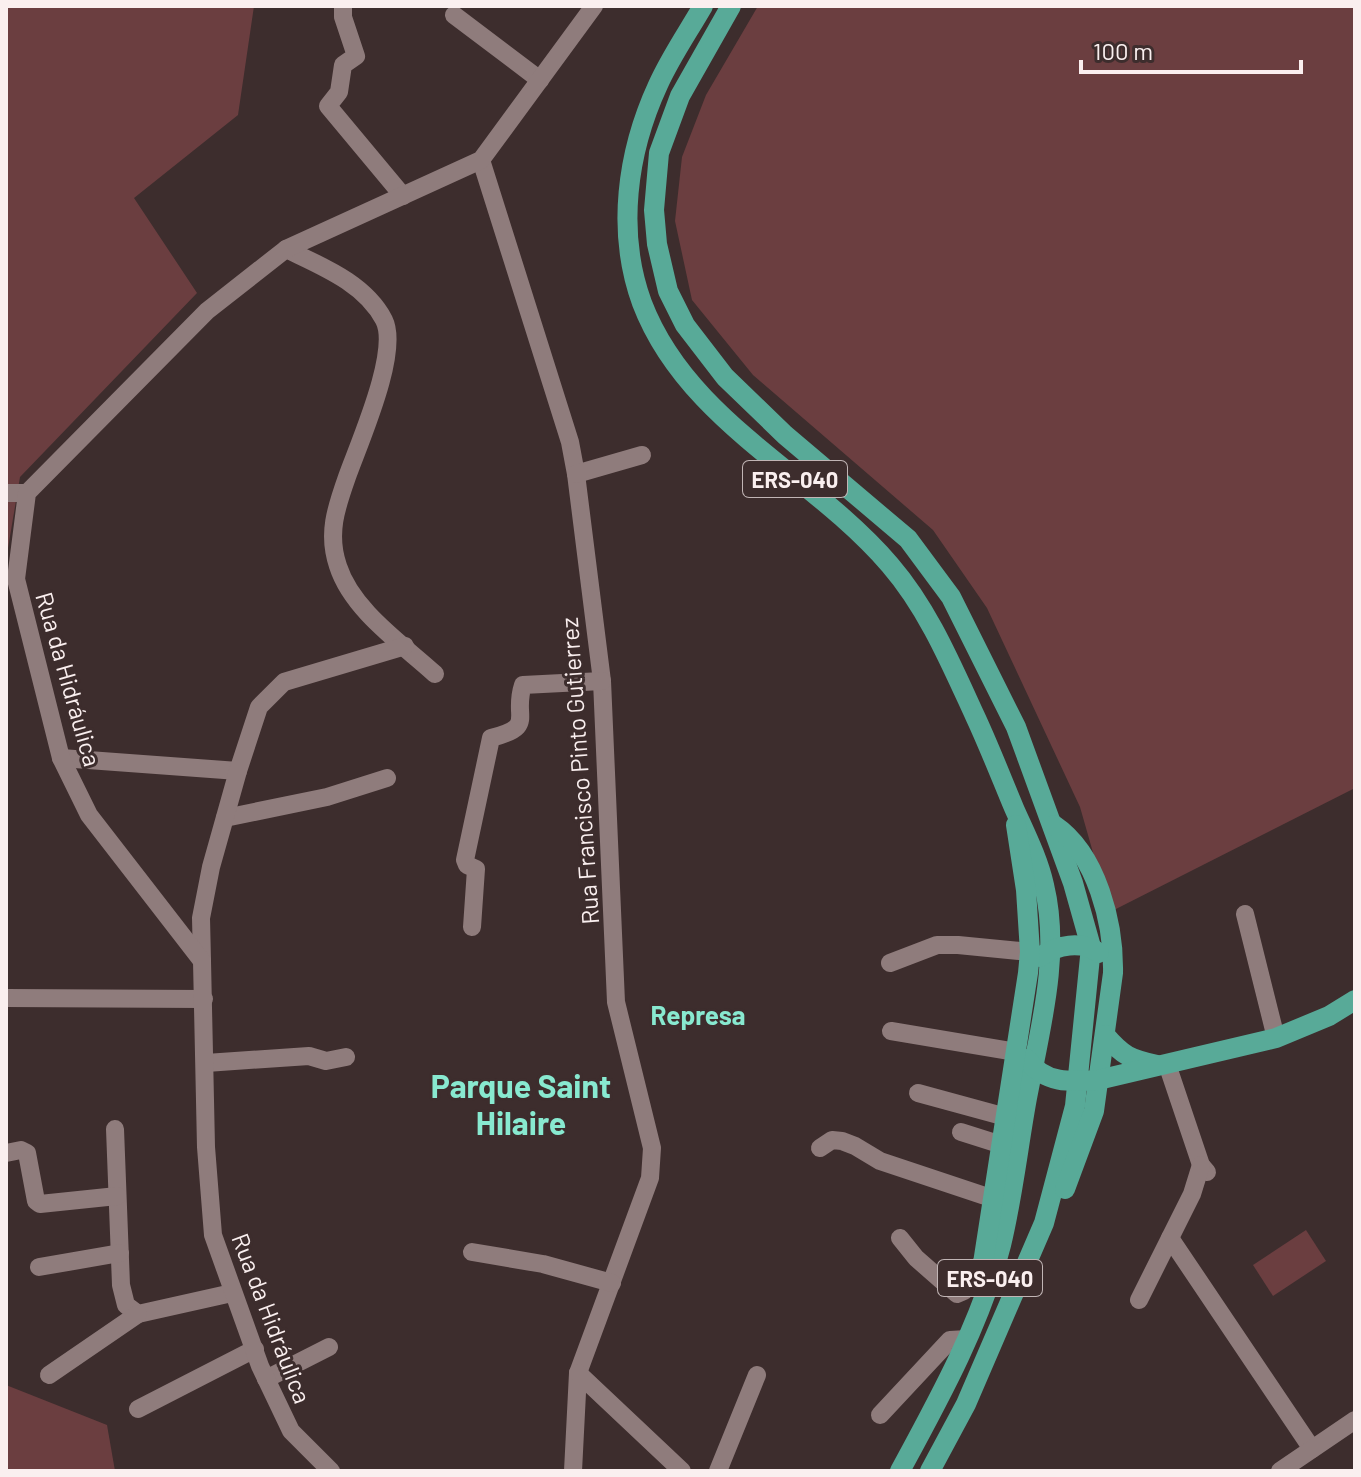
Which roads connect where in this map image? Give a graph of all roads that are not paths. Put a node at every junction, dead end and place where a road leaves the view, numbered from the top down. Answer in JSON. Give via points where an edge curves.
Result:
{"nodes":[{"id":1,"x":343,"y":6,"type":"edge"},
{"id":2,"x":593,"y":6,"type":"edge"},
{"id":3,"x":703,"y":6,"type":"edge"},
{"id":4,"x":731,"y":6,"type":"edge"},
{"id":5,"x":454,"y":15,"type":"dead end"},
{"id":6,"x":540,"y":80,"type":"junction"},
{"id":7,"x":481,"y":160,"type":"junction"},
{"id":8,"x":403,"y":196,"type":"junction"},
{"id":9,"x":286,"y":249,"type":"junction"},
{"id":10,"x":642,"y":455,"type":"dead end"},
{"id":11,"x":576,"y":474,"type":"junction"},
{"id":12,"x":6,"y":493,"type":"edge"},
{"id":13,"x":27,"y":493,"type":"junction"},
{"id":14,"x":11,"y":582,"type":"edge"},
{"id":15,"x":405,"y":646,"type":"junction"},
{"id":16,"x":435,"y":674,"type":"dead end"},
{"id":17,"x":602,"y":681,"type":"junction"},
{"id":18,"x":61,"y":758,"type":"junction"},
{"id":19,"x":238,"y":771,"type":"junction"},
{"id":20,"x":387,"y":778,"type":"dead end"},
{"id":21,"x":225,"y":818,"type":"junction"},
{"id":22,"x":1052,"y":824,"type":"junction"},
{"id":23,"x":1245,"y":914,"type":"dead end"},
{"id":24,"x":472,"y":927,"type":"dead end"},
{"id":25,"x":1091,"y":947,"type":"junction"},
{"id":26,"x":1040,"y":951,"type":"junction"},
{"id":27,"x":202,"y":961,"type":"junction"},
{"id":28,"x":890,"y":963,"type":"dead end"},
{"id":29,"x":1113,"y":973,"type":"junction"},
{"id":30,"x":6,"y":998,"type":"edge"},
{"id":31,"x":204,"y":999,"type":"junction"},
{"id":32,"x":1355,"y":1000,"type":"edge"},
{"id":33,"x":891,"y":1031,"type":"dead end"},
{"id":34,"x":1105,"y":1035,"type":"junction"},
{"id":35,"x":1276,"y":1038,"type":"junction"},
{"id":36,"x":1018,"y":1046,"type":"junction"},
{"id":37,"x":346,"y":1057,"type":"dead end"},
{"id":38,"x":206,"y":1063,"type":"junction"},
{"id":39,"x":1164,"y":1064,"type":"junction"},
{"id":40,"x":1035,"y":1069,"type":"junction"},
{"id":41,"x":1088,"y":1081,"type":"junction"},
{"id":42,"x":918,"y":1093,"type":"dead end"},
{"id":43,"x":1006,"y":1117,"type":"junction"},
{"id":44,"x":115,"y":1129,"type":"dead end"},
{"id":45,"x":961,"y":1132,"type":"dead end"},
{"id":46,"x":1002,"y":1145,"type":"junction"},
{"id":47,"x":820,"y":1148,"type":"dead end"},
{"id":48,"x":6,"y":1153,"type":"edge"},
{"id":49,"x":117,"y":1196,"type":"junction"},
{"id":50,"x":994,"y":1199,"type":"junction"},
{"id":51,"x":900,"y":1238,"type":"dead end"},
{"id":52,"x":1170,"y":1238,"type":"junction"},
{"id":53,"x":472,"y":1252,"type":"dead end"},
{"id":54,"x":120,"y":1253,"type":"junction"},
{"id":55,"x":982,"y":1262,"type":"junction"},
{"id":56,"x":39,"y":1267,"type":"dead end"},
{"id":57,"x":612,"y":1283,"type":"junction"},
{"id":58,"x":232,"y":1293,"type":"junction"},
{"id":59,"x":1139,"y":1300,"type":"dead end"},
{"id":60,"x":977,"y":1311,"type":"junction"},
{"id":61,"x":138,"y":1314,"type":"junction"},
{"id":62,"x":1002,"y":1321,"type":"junction"},
{"id":63,"x":967,"y":1339,"type":"junction"},
{"id":64,"x":329,"y":1347,"type":"dead end"},
{"id":65,"x":255,"y":1349,"type":"junction"},
{"id":66,"x":578,"y":1373,"type":"junction"},
{"id":67,"x":49,"y":1375,"type":"dead end"},
{"id":68,"x":757,"y":1375,"type":"dead end"},
{"id":69,"x":266,"y":1379,"type":"junction"},
{"id":70,"x":138,"y":1409,"type":"dead end"},
{"id":71,"x":880,"y":1415,"type":"dead end"},
{"id":72,"x":1355,"y":1420,"type":"edge"},
{"id":73,"x":1312,"y":1449,"type":"junction"},
{"id":74,"x":1286,"y":1470,"type":"edge"},
{"id":75,"x":331,"y":1471,"type":"edge"},
{"id":76,"x":573,"y":1471,"type":"edge"},
{"id":77,"x":682,"y":1471,"type":"edge"},
{"id":78,"x":718,"y":1471,"type":"edge"},
{"id":79,"x":900,"y":1471,"type":"edge"},
{"id":80,"x":930,"y":1471,"type":"edge"}],
"edges":[{"from":1,"to":8,"type":"street","via":[[356,56],[343,65],[339,92],[328,106]]},
{"from":2,"to":6,"type":"street"},
{"from":3,"to":26,"type":"main road","number":"ERS-040","via":[[659,82],[635,150],[627,207],[641,299],[658,340],[705,400],[890,564],[925,614],[1033,849],[1045,887]]},
{"from":4,"to":22,"type":"main road","number":"ERS-040","via":[[680,96],[659,153],[654,210],[668,291],[685,325],[725,377],[908,539],[942,585],[1016,727]]},
{"from":5,"to":6,"type":"street"},
{"from":6,"to":7,"type":"street"},
{"from":7,"to":8,"type":"street"},
{"from":7,"to":11,"type":"street","name":"Rua Francisco Pinto Gutierrez"},
{"from":8,"to":9,"type":"street"},
{"from":9,"to":13,"type":"street","via":[[207,311]]},
{"from":9,"to":15,"type":"street","via":[[347,281],[384,320],[389,339],[385,368],[336,507],[331,539],[349,591]]},
{"from":10,"to":11,"type":"street"},
{"from":11,"to":17,"type":"street","name":"Rua Francisco Pinto Gutierrez"},
{"from":12,"to":13,"type":"street"},
{"from":13,"to":14,"type":"street","name":"Rua da Hidráulica"},
{"from":14,"to":18,"type":"street","name":"Rua da Hidráulica"},
{"from":15,"to":16,"type":"street"},
{"from":15,"to":19,"type":"street","via":[[284,682],[259,707]]},
{"from":17,"to":24,"type":"street","via":[[523,685],[519,726],[491,738],[465,860],[476,869]]},
{"from":17,"to":57,"type":"street","name":"Rua Francisco Pinto Gutierrez","via":[[616,1002],[652,1148],[650,1178]]},
{"from":18,"to":19,"type":"street"},
{"from":18,"to":27,"type":"street","name":"Rua da Hidráulica","via":[[89,815]]},
{"from":19,"to":21,"type":"street"},
{"from":20,"to":21,"type":"street","via":[[327,797]]},
{"from":21,"to":27,"type":"street","via":[[201,918]]},
{"from":22,"to":25,"type":"main road","number":"ERS-040"},
{"from":22,"to":29,"type":"main road","via":[[1077,847],[1093,876],[1112,940]]},
{"from":23,"to":35,"type":"street"},
{"from":25,"to":26,"type":"main road"},
{"from":25,"to":29,"type":"main road"},
{"from":25,"to":41,"type":"main road","number":"ERS-040"},
{"from":26,"to":28,"type":"street","via":[[937,945]]},
{"from":26,"to":36,"type":"main road","via":[[1042,956],[1028,973]]},
{"from":26,"to":40,"type":"main road","number":"ERS-040","via":[[1045,1008]]},
{"from":27,"to":31,"type":"street","name":"Rua da Hidráulica"},
{"from":29,"to":34,"type":"main road"},
{"from":30,"to":31,"type":"street"},
{"from":31,"to":38,"type":"street","name":"Rua da Hidráulica"},
{"from":32,"to":35,"type":"main road"},
{"from":33,"to":36,"type":"street"},
{"from":34,"to":39,"type":"main road","via":[[1122,1055]]},
{"from":34,"to":41,"type":"main road"},
{"from":35,"to":39,"type":"main road"},
{"from":36,"to":40,"type":"main road"},
{"from":36,"to":43,"type":"main road"},
{"from":37,"to":38,"type":"street"},
{"from":38,"to":58,"type":"street","name":"Rua da Hidráulica","via":[[213,1235]]},
{"from":39,"to":41,"type":"main road"},
{"from":39,"to":52,"type":"street","via":[[1205,1170]]},
{"from":40,"to":41,"type":"main road","via":[[1049,1078]]},
{"from":40,"to":60,"type":"main road","number":"ERS-040","via":[[1000,1250]]},
{"from":41,"to":62,"type":"main road","number":"ERS-040","via":[[1089,1129],[1070,1181],[1044,1223]]},
{"from":42,"to":43,"type":"street"},
{"from":43,"to":46,"type":"main road"},
{"from":44,"to":49,"type":"street"},
{"from":45,"to":46,"type":"street"},
{"from":46,"to":50,"type":"main road"},
{"from":47,"to":50,"type":"street","via":[[842,1141],[880,1161]]},
{"from":48,"to":49,"type":"street","via":[[27,1153],[40,1204]]},
{"from":49,"to":54,"type":"street"},
{"from":50,"to":55,"type":"main road"},
{"from":51,"to":55,"type":"street","via":[[957,1294]]},
{"from":52,"to":59,"type":"street"},
{"from":52,"to":73,"type":"street"},
{"from":53,"to":57,"type":"street"},
{"from":54,"to":56,"type":"street"},
{"from":54,"to":61,"type":"street","via":[[126,1305]]},
{"from":55,"to":60,"type":"main road"},
{"from":57,"to":66,"type":"street","name":"Rua Francisco Pinto Gutierrez"},
{"from":58,"to":61,"type":"street"},
{"from":58,"to":65,"type":"street","name":"Rua da Hidráulica"},
{"from":60,"to":62,"type":"street"},
{"from":60,"to":63,"type":"main road","number":"ERS-040"},
{"from":61,"to":67,"type":"street"},
{"from":62,"to":80,"type":"main road","number":"ERS-040"},
{"from":63,"to":71,"type":"street","via":[[950,1340]]},
{"from":63,"to":79,"type":"main road","number":"ERS-040"},
{"from":64,"to":69,"type":"street"},
{"from":65,"to":69,"type":"street","name":"Rua da Hidráulica"},
{"from":65,"to":70,"type":"street"},
{"from":66,"to":76,"type":"street","name":"Rua Francisco Pinto Gutierrez"},
{"from":66,"to":77,"type":"street"},
{"from":68,"to":78,"type":"street"},
{"from":69,"to":75,"type":"street","name":"Rua da Hidráulica","via":[[291,1431]]},
{"from":72,"to":73,"type":"street"},
{"from":73,"to":74,"type":"street"}]}
